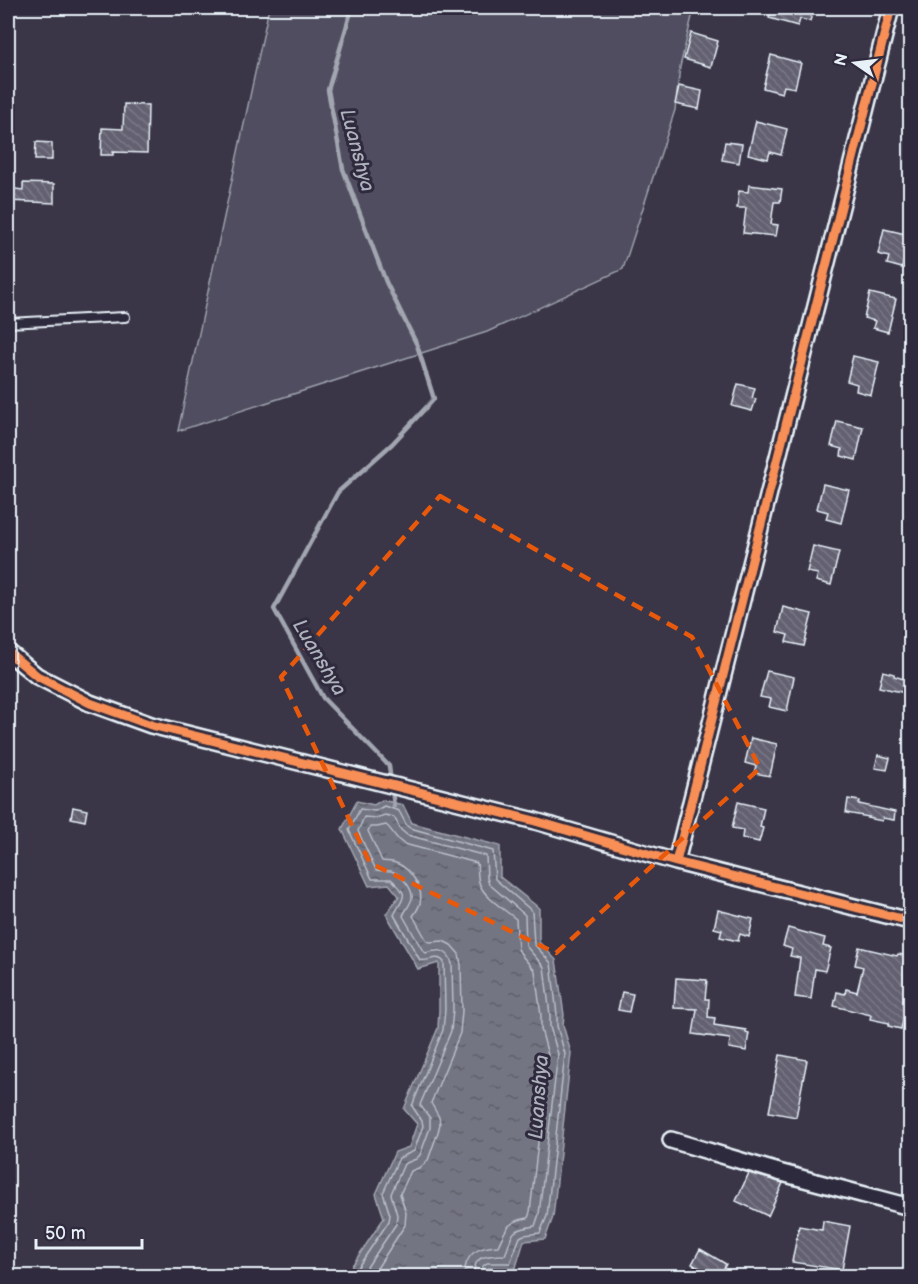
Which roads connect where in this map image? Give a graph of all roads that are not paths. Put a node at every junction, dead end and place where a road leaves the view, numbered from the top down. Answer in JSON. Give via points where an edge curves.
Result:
{"nodes":[{"id":1,"x":891,"y":8,"type":"edge"},
{"id":2,"x":125,"y":317,"type":"dead end"},
{"id":3,"x":8,"y":323,"type":"edge"},
{"id":4,"x":8,"y":652,"type":"edge"},
{"id":5,"x":676,"y":862,"type":"junction"},
{"id":6,"x":910,"y":921,"type":"edge"},
{"id":7,"x":671,"y":1140,"type":"dead end"},
{"id":8,"x":910,"y":1207,"type":"edge"}],
"edges":[{"from":1,"to":5,"type":"street"},
{"from":2,"to":3,"type":"lane"},
{"from":4,"to":5,"type":"street","via":[[37,676],[90,703],[151,725],[535,821]]},
{"from":5,"to":6,"type":"street"},
{"from":7,"to":8,"type":"street"}]}
